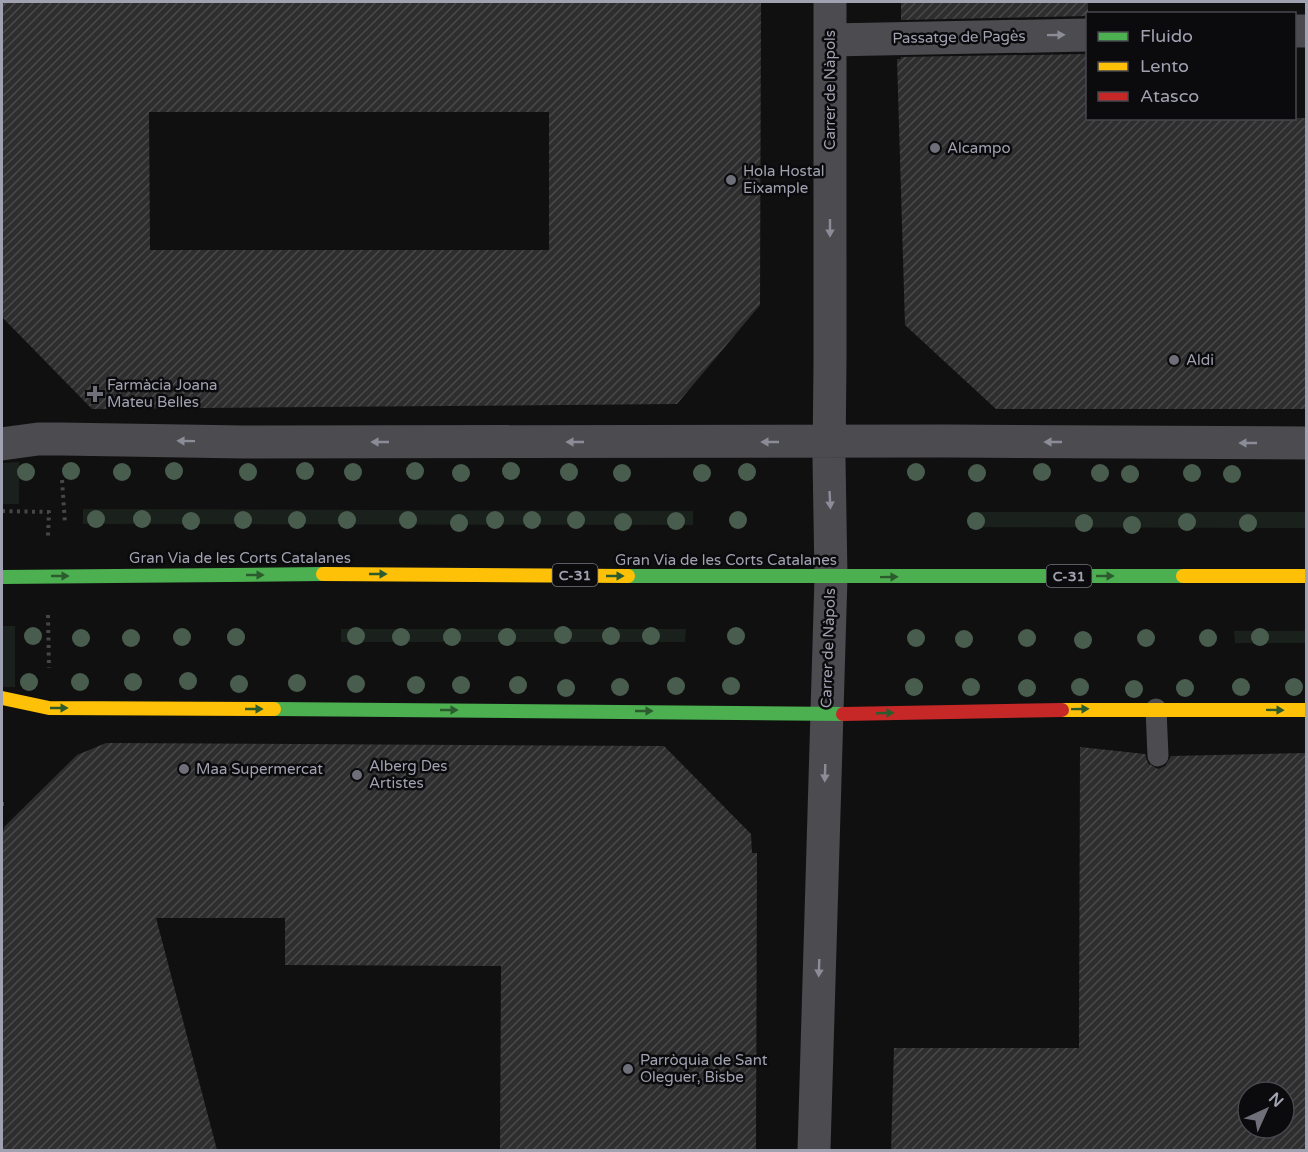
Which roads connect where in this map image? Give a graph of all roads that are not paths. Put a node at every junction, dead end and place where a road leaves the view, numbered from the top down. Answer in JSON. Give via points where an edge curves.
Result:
{"nodes":[{"id":1,"x":830,"y":2,"type":"edge"},
{"id":2,"x":1086,"y":35,"type":"edge"},
{"id":3,"x":830,"y":39,"type":"junction"},
{"id":4,"x":829,"y":442,"type":"junction"},
{"id":5,"x":1306,"y":443,"type":"edge"},
{"id":6,"x":2,"y":444,"type":"edge"},
{"id":7,"x":1306,"y":576,"type":"edge"},
{"id":8,"x":2,"y":577,"type":"edge"},
{"id":9,"x":831,"y":577,"type":"junction"},
{"id":10,"x":2,"y":698,"type":"edge"},
{"id":11,"x":1156,"y":709,"type":"junction"},
{"id":12,"x":1306,"y":710,"type":"edge"},
{"id":13,"x":826,"y":715,"type":"junction"},
{"id":14,"x":1158,"y":756,"type":"dead end"},
{"id":15,"x":814,"y":1150,"type":"edge"}],
"edges":[{"from":1,"to":3,"type":"street","name":"Carrer de Nàpols"},
{"from":3,"to":2,"type":"street","name":"Passatge de Pagès","one_way":true},
{"from":3,"to":4,"type":"street","name":"Carrer de Nàpols","one_way":true},
{"from":5,"to":4,"type":"street","one_way":true},
{"from":4,"to":6,"type":"street","one_way":true,"via":[[38,439]]},
{"from":4,"to":9,"type":"street","name":"Carrer de Nàpols","one_way":true},
{"from":9,"to":7,"type":"street","name":"Gran Via de les Corts Catalanes","number":"C-31","one_way":true},
{"from":8,"to":9,"type":"street","name":"Gran Via de les Corts Catalanes","number":"C-31","one_way":true},
{"from":9,"to":13,"type":"street","name":"Carrer de Nàpols"},
{"from":10,"to":13,"type":"street","one_way":true,"via":[[50,708]]},
{"from":11,"to":12,"type":"street","one_way":true},
{"from":13,"to":11,"type":"street","one_way":true},
{"from":11,"to":14,"type":"lane"},
{"from":13,"to":15,"type":"street","name":"Carrer de Nàpols","one_way":true}]}
